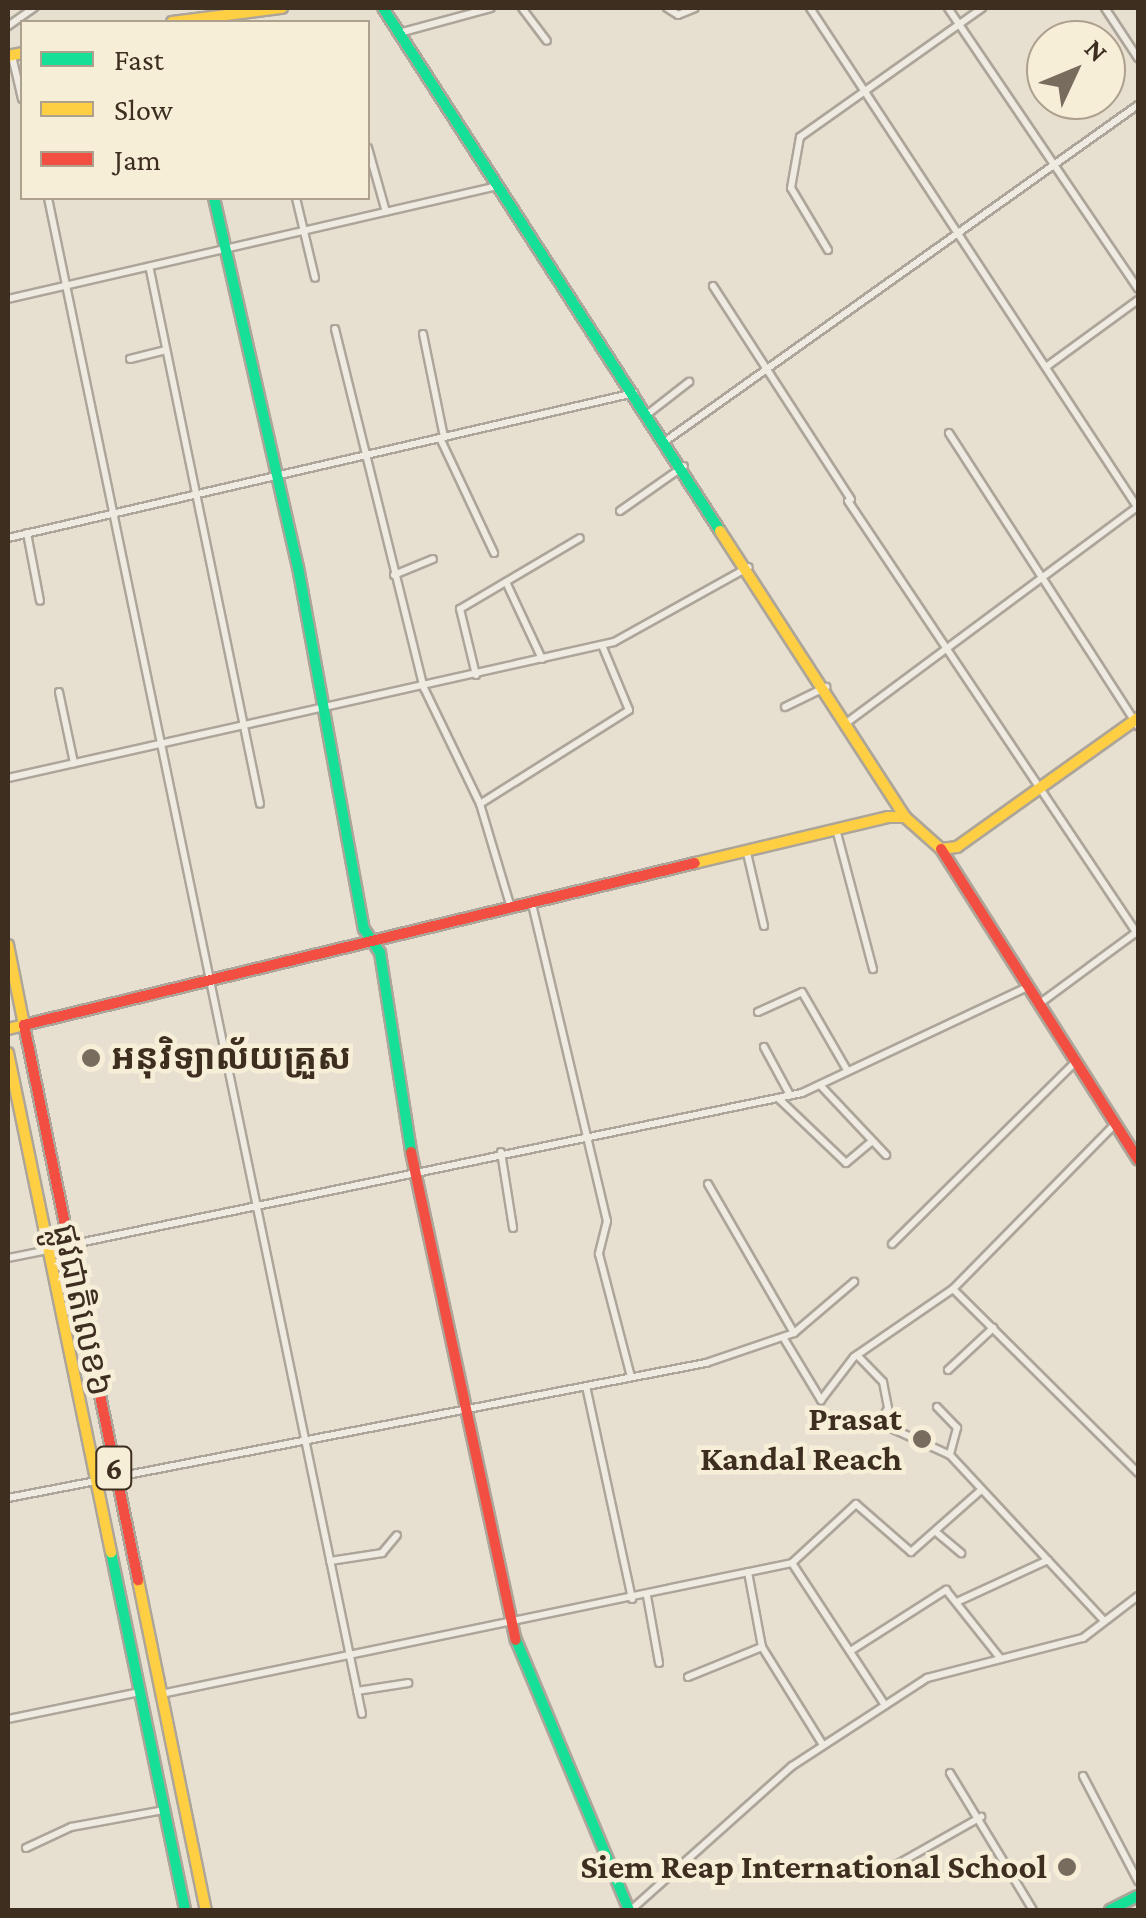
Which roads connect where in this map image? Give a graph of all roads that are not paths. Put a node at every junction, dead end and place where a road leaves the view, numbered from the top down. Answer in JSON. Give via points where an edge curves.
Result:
{"nodes":[{"id":1,"x":34,"y":8,"type":"edge"},
{"id":2,"x":282,"y":8,"type":"edge"},
{"id":3,"x":383,"y":8,"type":"edge"},
{"id":4,"x":491,"y":8,"type":"edge"},
{"id":5,"x":522,"y":8,"type":"edge"},
{"id":6,"x":667,"y":8,"type":"edge"},
{"id":7,"x":696,"y":8,"type":"edge"},
{"id":8,"x":810,"y":8,"type":"edge"},
{"id":9,"x":948,"y":8,"type":"edge"},
{"id":10,"x":982,"y":8,"type":"edge"},
{"id":11,"x":1105,"y":8,"type":"edge"},
{"id":12,"x":252,"y":19,"type":"edge"},
{"id":13,"x":226,"y":20,"type":"edge"},
{"id":14,"x":959,"y":23,"type":"junction"},
{"id":15,"x":8,"y":26,"type":"edge"},
{"id":16,"x":399,"y":33,"type":"junction"},
{"id":17,"x":547,"y":41,"type":"dead end"},
{"id":18,"x":14,"y":55,"type":"edge"},
{"id":19,"x":1138,"y":58,"type":"edge"},
{"id":20,"x":20,"y":88,"type":"edge"},
{"id":21,"x":864,"y":91,"type":"junction"},
{"id":22,"x":1138,"y":105,"type":"edge"},
{"id":23,"x":370,"y":155,"type":"edge"},
{"id":24,"x":1056,"y":164,"type":"junction"},
{"id":25,"x":494,"y":186,"type":"junction"},
{"id":26,"x":49,"y":200,"type":"edge"},
{"id":27,"x":214,"y":200,"type":"edge"},
{"id":28,"x":296,"y":200,"type":"edge"},
{"id":29,"x":386,"y":212,"type":"junction"},
{"id":30,"x":304,"y":230,"type":"junction"},
{"id":31,"x":959,"y":233,"type":"junction"},
{"id":32,"x":828,"y":250,"type":"dead end"},
{"id":33,"x":227,"y":251,"type":"junction"},
{"id":34,"x":150,"y":270,"type":"junction"},
{"id":35,"x":314,"y":278,"type":"dead end"},
{"id":36,"x":70,"y":286,"type":"junction"},
{"id":37,"x":714,"y":286,"type":"dead end"},
{"id":38,"x":1138,"y":289,"type":"edge"},
{"id":39,"x":8,"y":299,"type":"edge"},
{"id":40,"x":1138,"y":300,"type":"edge"},
{"id":41,"x":336,"y":329,"type":"dead end"},
{"id":42,"x":423,"y":334,"type":"dead end"},
{"id":43,"x":163,"y":351,"type":"junction"},
{"id":44,"x":130,"y":359,"type":"dead end"},
{"id":45,"x":1046,"y":367,"type":"junction"},
{"id":46,"x":767,"y":369,"type":"junction"},
{"id":47,"x":689,"y":382,"type":"dead end"},
{"id":48,"x":635,"y":392,"type":"junction"},
{"id":49,"x":649,"y":413,"type":"junction"},
{"id":50,"x":949,"y":432,"type":"dead end"},
{"id":51,"x":442,"y":438,"type":"junction"},
{"id":52,"x":667,"y":440,"type":"junction"},
{"id":53,"x":363,"y":453,"type":"junction"},
{"id":54,"x":684,"y":466,"type":"junction"},
{"id":55,"x":278,"y":476,"type":"junction"},
{"id":56,"x":196,"y":496,"type":"junction"},
{"id":57,"x":1138,"y":507,"type":"edge"},
{"id":58,"x":620,"y":511,"type":"dead end"},
{"id":59,"x":110,"y":516,"type":"junction"},
{"id":60,"x":27,"y":533,"type":"junction"},
{"id":61,"x":8,"y":538,"type":"edge"},
{"id":62,"x":580,"y":538,"type":"dead end"},
{"id":63,"x":494,"y":553,"type":"dead end"},
{"id":64,"x":433,"y":559,"type":"dead end"},
{"id":65,"x":749,"y":567,"type":"junction"},
{"id":66,"x":394,"y":575,"type":"junction"},
{"id":67,"x":1038,"y":578,"type":"junction"},
{"id":68,"x":506,"y":582,"type":"junction"},
{"id":69,"x":40,"y":601,"type":"dead end"},
{"id":70,"x":602,"y":644,"type":"junction"},
{"id":71,"x":947,"y":647,"type":"junction"},
{"id":72,"x":542,"y":659,"type":"junction"},
{"id":73,"x":476,"y":675,"type":"junction"},
{"id":74,"x":826,"y":687,"type":"junction"},
{"id":75,"x":424,"y":688,"type":"junction"},
{"id":76,"x":59,"y":692,"type":"dead end"},
{"id":77,"x":785,"y":707,"type":"dead end"},
{"id":78,"x":327,"y":709,"type":"junction"},
{"id":79,"x":849,"y":721,"type":"junction"},
{"id":80,"x":1137,"y":722,"type":"edge"},
{"id":81,"x":245,"y":726,"type":"junction"},
{"id":82,"x":160,"y":744,"type":"junction"},
{"id":83,"x":74,"y":763,"type":"junction"},
{"id":84,"x":8,"y":778,"type":"edge"},
{"id":85,"x":1039,"y":791,"type":"junction"},
{"id":86,"x":260,"y":804,"type":"dead end"},
{"id":87,"x":480,"y":804,"type":"junction"},
{"id":88,"x":905,"y":817,"type":"junction"},
{"id":89,"x":836,"y":829,"type":"junction"},
{"id":90,"x":941,"y":849,"type":"junction"},
{"id":91,"x":747,"y":853,"type":"junction"},
{"id":92,"x":532,"y":904,"type":"junction"},
{"id":93,"x":512,"y":909,"type":"junction"},
{"id":94,"x":764,"y":926,"type":"dead end"},
{"id":95,"x":1138,"y":932,"type":"edge"},
{"id":96,"x":372,"y":943,"type":"junction"},
{"id":97,"x":8,"y":945,"type":"edge"},
{"id":98,"x":873,"y":969,"type":"dead end"},
{"id":99,"x":206,"y":982,"type":"junction"},
{"id":100,"x":1025,"y":988,"type":"junction"},
{"id":101,"x":1037,"y":1006,"type":"junction"},
{"id":102,"x":758,"y":1012,"type":"dead end"},
{"id":103,"x":24,"y":1025,"type":"junction"},
{"id":104,"x":8,"y":1029,"type":"edge"},
{"id":105,"x":764,"y":1046,"type":"dead end"},
{"id":106,"x":8,"y":1054,"type":"edge"},
{"id":107,"x":1074,"y":1063,"type":"junction"},
{"id":108,"x":847,"y":1070,"type":"junction"},
{"id":109,"x":820,"y":1086,"type":"junction"},
{"id":110,"x":790,"y":1095,"type":"junction"},
{"id":111,"x":777,"y":1097,"type":"junction"},
{"id":112,"x":1115,"y":1124,"type":"junction"},
{"id":113,"x":582,"y":1132,"type":"junction"},
{"id":114,"x":872,"y":1142,"type":"junction"},
{"id":115,"x":1134,"y":1144,"type":"edge"},
{"id":116,"x":501,"y":1152,"type":"junction"},
{"id":117,"x":886,"y":1155,"type":"dead end"},
{"id":118,"x":1138,"y":1160,"type":"edge"},
{"id":119,"x":414,"y":1173,"type":"junction"},
{"id":120,"x":708,"y":1184,"type":"dead end"},
{"id":121,"x":256,"y":1208,"type":"junction"},
{"id":122,"x":513,"y":1228,"type":"dead end"},
{"id":123,"x":892,"y":1244,"type":"dead end"},
{"id":124,"x":69,"y":1245,"type":"junction"},
{"id":125,"x":48,"y":1250,"type":"junction"},
{"id":126,"x":8,"y":1258,"type":"edge"},
{"id":127,"x":854,"y":1282,"type":"dead end"},
{"id":128,"x":952,"y":1289,"type":"junction"},
{"id":129,"x":994,"y":1328,"type":"junction"},
{"id":130,"x":794,"y":1333,"type":"junction"},
{"id":131,"x":783,"y":1337,"type":"junction"},
{"id":132,"x":857,"y":1355,"type":"junction"},
{"id":133,"x":948,"y":1370,"type":"dead end"},
{"id":134,"x":631,"y":1377,"type":"junction"},
{"id":135,"x":586,"y":1386,"type":"junction"},
{"id":136,"x":937,"y":1407,"type":"dead end"},
{"id":137,"x":460,"y":1409,"type":"junction"},
{"id":138,"x":301,"y":1441,"type":"junction"},
{"id":139,"x":950,"y":1455,"type":"junction"},
{"id":140,"x":1138,"y":1472,"type":"edge"},
{"id":141,"x":117,"y":1479,"type":"junction"},
{"id":142,"x":95,"y":1480,"type":"junction"},
{"id":143,"x":980,"y":1490,"type":"junction"},
{"id":144,"x":8,"y":1498,"type":"edge"},
{"id":145,"x":936,"y":1532,"type":"junction"},
{"id":146,"x":397,"y":1534,"type":"dead end"},
{"id":147,"x":961,"y":1553,"type":"dead end"},
{"id":148,"x":1048,"y":1560,"type":"junction"},
{"id":149,"x":330,"y":1561,"type":"junction"},
{"id":150,"x":792,"y":1564,"type":"junction"},
{"id":151,"x":748,"y":1572,"type":"junction"},
{"id":152,"x":647,"y":1596,"type":"junction"},
{"id":153,"x":1138,"y":1596,"type":"edge"},
{"id":154,"x":632,"y":1599,"type":"junction"},
{"id":155,"x":959,"y":1602,"type":"junction"},
{"id":156,"x":1104,"y":1621,"type":"junction"},
{"id":157,"x":510,"y":1625,"type":"junction"},
{"id":158,"x":762,"y":1647,"type":"junction"},
{"id":159,"x":852,"y":1650,"type":"junction"},
{"id":160,"x":350,"y":1658,"type":"junction"},
{"id":161,"x":1000,"y":1658,"type":"junction"},
{"id":162,"x":659,"y":1664,"type":"dead end"},
{"id":163,"x":688,"y":1677,"type":"dead end"},
{"id":164,"x":408,"y":1682,"type":"dead end"},
{"id":165,"x":139,"y":1692,"type":"junction"},
{"id":166,"x":357,"y":1692,"type":"junction"},
{"id":167,"x":161,"y":1694,"type":"junction"},
{"id":168,"x":885,"y":1705,"type":"junction"},
{"id":169,"x":362,"y":1714,"type":"dead end"},
{"id":170,"x":8,"y":1719,"type":"edge"},
{"id":171,"x":824,"y":1745,"type":"junction"},
{"id":172,"x":950,"y":1773,"type":"dead end"},
{"id":173,"x":1083,"y":1776,"type":"dead end"},
{"id":174,"x":164,"y":1810,"type":"junction"},
{"id":175,"x":982,"y":1817,"type":"junction"},
{"id":176,"x":26,"y":1848,"type":"dead end"},
{"id":177,"x":896,"y":1865,"type":"dead end"},
{"id":178,"x":1138,"y":1881,"type":"edge"},
{"id":179,"x":1138,"y":1896,"type":"edge"},
{"id":180,"x":1128,"y":1906,"type":"edge"},
{"id":181,"x":185,"y":1910,"type":"edge"},
{"id":182,"x":206,"y":1910,"type":"edge"},
{"id":183,"x":630,"y":1910,"type":"edge"},
{"id":184,"x":1033,"y":1910,"type":"edge"},
{"id":185,"x":1110,"y":1910,"type":"edge"}],
"edges":[{"from":1,"to":15,"type":"street"},
{"from":2,"to":12,"type":"main road"},
{"from":3,"to":16,"type":"main road"},
{"from":4,"to":16,"type":"street"},
{"from":5,"to":17,"type":"street"},
{"from":6,"to":7,"type":"street","via":[[678,15]]},
{"from":8,"to":21,"type":"street"},
{"from":9,"to":14,"type":"street"},
{"from":10,"to":14,"type":"street"},
{"from":11,"to":19,"type":"street"},
{"from":12,"to":13,"type":"main road"},
{"from":14,"to":21,"type":"street"},
{"from":14,"to":24,"type":"street"},
{"from":16,"to":25,"type":"main road"},
{"from":18,"to":20,"type":"street"},
{"from":21,"to":31,"type":"street"},
{"from":21,"to":32,"type":"street","via":[[800,137],[792,159],[791,188]]},
{"from":22,"to":24,"type":"street"},
{"from":23,"to":29,"type":"street"},
{"from":24,"to":31,"type":"street"},
{"from":24,"to":38,"type":"street"},
{"from":25,"to":29,"type":"street"},
{"from":25,"to":48,"type":"main road"},
{"from":26,"to":36,"type":"street"},
{"from":27,"to":33,"type":"main road"},
{"from":28,"to":30,"type":"street"},
{"from":29,"to":30,"type":"street"},
{"from":30,"to":33,"type":"street"},
{"from":30,"to":35,"type":"street"},
{"from":31,"to":45,"type":"street"},
{"from":31,"to":46,"type":"street"},
{"from":33,"to":34,"type":"street"},
{"from":33,"to":55,"type":"main road"},
{"from":34,"to":36,"type":"street"},
{"from":34,"to":43,"type":"street"},
{"from":36,"to":39,"type":"street"},
{"from":36,"to":59,"type":"street"},
{"from":37,"to":46,"type":"street"},
{"from":40,"to":45,"type":"street"},
{"from":41,"to":53,"type":"street"},
{"from":42,"to":51,"type":"street"},
{"from":43,"to":44,"type":"street"},
{"from":43,"to":56,"type":"street"},
{"from":45,"to":57,"type":"street"},
{"from":46,"to":52,"type":"street"},
{"from":46,"to":71,"type":"street"},
{"from":47,"to":49,"type":"street"},
{"from":48,"to":49,"type":"main road"},
{"from":48,"to":51,"type":"street"},
{"from":49,"to":52,"type":"main road"},
{"from":50,"to":67,"type":"street"},
{"from":51,"to":53,"type":"street"},
{"from":51,"to":63,"type":"street"},
{"from":52,"to":54,"type":"main road"},
{"from":53,"to":55,"type":"street"},
{"from":53,"to":66,"type":"street"},
{"from":54,"to":58,"type":"street"},
{"from":54,"to":65,"type":"main road"},
{"from":55,"to":56,"type":"street"},
{"from":55,"to":78,"type":"main road"},
{"from":56,"to":59,"type":"street"},
{"from":56,"to":81,"type":"street"},
{"from":57,"to":67,"type":"street"},
{"from":59,"to":60,"type":"street"},
{"from":59,"to":82,"type":"street"},
{"from":60,"to":61,"type":"street"},
{"from":60,"to":69,"type":"street"},
{"from":62,"to":68,"type":"street"},
{"from":64,"to":66,"type":"street"},
{"from":65,"to":70,"type":"street"},
{"from":65,"to":74,"type":"main road"},
{"from":66,"to":75,"type":"street"},
{"from":67,"to":71,"type":"street"},
{"from":67,"to":80,"type":"street"},
{"from":68,"to":72,"type":"street"},
{"from":68,"to":73,"type":"street","via":[[459,611]]},
{"from":70,"to":72,"type":"street"},
{"from":70,"to":87,"type":"street","via":[[629,710]]},
{"from":71,"to":79,"type":"street"},
{"from":71,"to":85,"type":"street"},
{"from":72,"to":73,"type":"street"},
{"from":73,"to":75,"type":"street"},
{"from":74,"to":77,"type":"street"},
{"from":74,"to":79,"type":"main road"},
{"from":75,"to":78,"type":"street"},
{"from":75,"to":87,"type":"street"},
{"from":76,"to":83,"type":"street"},
{"from":78,"to":81,"type":"street"},
{"from":78,"to":96,"type":"main road"},
{"from":79,"to":88,"type":"main road"},
{"from":80,"to":85,"type":"main road"},
{"from":81,"to":82,"type":"street"},
{"from":81,"to":86,"type":"street"},
{"from":82,"to":83,"type":"street"},
{"from":82,"to":99,"type":"street"},
{"from":83,"to":84,"type":"street"},
{"from":85,"to":90,"type":"main road"},
{"from":85,"to":95,"type":"street"},
{"from":87,"to":93,"type":"street"},
{"from":88,"to":89,"type":"main road"},
{"from":88,"to":90,"type":"main road"},
{"from":89,"to":91,"type":"main road"},
{"from":89,"to":98,"type":"street"},
{"from":90,"to":100,"type":"main road"},
{"from":91,"to":92,"type":"main road"},
{"from":91,"to":94,"type":"street"},
{"from":92,"to":93,"type":"main road"},
{"from":92,"to":113,"type":"street"},
{"from":93,"to":96,"type":"main road"},
{"from":95,"to":101,"type":"street"},
{"from":96,"to":99,"type":"main road"},
{"from":96,"to":119,"type":"main road"},
{"from":97,"to":103,"type":"main road","name":"ផ្លូវជាតិលេខ៦","number":"6"},
{"from":99,"to":103,"type":"main road"},
{"from":99,"to":121,"type":"street"},
{"from":100,"to":101,"type":"main road"},
{"from":100,"to":108,"type":"street"},
{"from":101,"to":107,"type":"main road"},
{"from":102,"to":108,"type":"street","via":[[802,992]]},
{"from":103,"to":104,"type":"main road"},
{"from":103,"to":124,"type":"main road","name":"ផ្លូវជាតិលេខ៦","number":"6"},
{"from":105,"to":110,"type":"street"},
{"from":106,"to":125,"type":"main road","name":"ផ្លូវជាតិលេខ៦","number":"6"},
{"from":107,"to":112,"type":"main road"},
{"from":107,"to":123,"type":"street"},
{"from":108,"to":109,"type":"street"},
{"from":109,"to":110,"type":"street"},
{"from":109,"to":114,"type":"street"},
{"from":110,"to":111,"type":"street"},
{"from":111,"to":113,"type":"street"},
{"from":111,"to":114,"type":"street","via":[[846,1163]]},
{"from":112,"to":115,"type":"main road"},
{"from":112,"to":128,"type":"street"},
{"from":113,"to":116,"type":"street"},
{"from":113,"to":134,"type":"street","via":[[607,1221],[599,1254]]},
{"from":114,"to":117,"type":"street"},
{"from":115,"to":118,"type":"main road"},
{"from":116,"to":119,"type":"street"},
{"from":116,"to":122,"type":"street"},
{"from":119,"to":121,"type":"street"},
{"from":119,"to":137,"type":"main road"},
{"from":120,"to":130,"type":"street"},
{"from":121,"to":124,"type":"street"},
{"from":121,"to":138,"type":"street"},
{"from":124,"to":141,"type":"main road","name":"ផ្លូវជាតិលេខ៦","number":"6"},
{"from":125,"to":126,"type":"street"},
{"from":125,"to":142,"type":"main road","name":"ផ្លូវជាតិលេខ៦","number":"6"},
{"from":127,"to":130,"type":"street"},
{"from":128,"to":129,"type":"street"},
{"from":128,"to":132,"type":"street"},
{"from":129,"to":133,"type":"street"},
{"from":129,"to":140,"type":"street"},
{"from":130,"to":131,"type":"street"},
{"from":131,"to":132,"type":"street","via":[[821,1400]]},
{"from":131,"to":134,"type":"street"},
{"from":132,"to":139,"type":"street","via":[[883,1382],[888,1408],[880,1423]]},
{"from":134,"to":135,"type":"street"},
{"from":135,"to":137,"type":"street"},
{"from":135,"to":154,"type":"street"},
{"from":136,"to":139,"type":"street","via":[[957,1428]]},
{"from":137,"to":138,"type":"street"},
{"from":137,"to":157,"type":"main road"},
{"from":138,"to":141,"type":"street"},
{"from":138,"to":149,"type":"street"},
{"from":139,"to":143,"type":"street"},
{"from":141,"to":142,"type":"street"},
{"from":141,"to":167,"type":"main road","name":"ផ្លូវជាតិលេខ៦","number":"6"},
{"from":142,"to":144,"type":"street"},
{"from":142,"to":165,"type":"main road","name":"ផ្លូវជាតិលេខ៦","number":"6"},
{"from":143,"to":145,"type":"street"},
{"from":143,"to":148,"type":"street"},
{"from":145,"to":147,"type":"street"},
{"from":145,"to":150,"type":"street","via":[[906,1552],[856,1504]]},
{"from":146,"to":149,"type":"street","via":[[382,1553]]},
{"from":148,"to":155,"type":"street"},
{"from":148,"to":156,"type":"street"},
{"from":149,"to":160,"type":"street"},
{"from":150,"to":151,"type":"street"},
{"from":150,"to":159,"type":"street"},
{"from":151,"to":152,"type":"street"},
{"from":151,"to":158,"type":"street"},
{"from":152,"to":154,"type":"street"},
{"from":152,"to":162,"type":"street"},
{"from":153,"to":156,"type":"street"},
{"from":154,"to":157,"type":"street"},
{"from":155,"to":159,"type":"street","via":[[937,1592]]},
{"from":155,"to":161,"type":"street"},
{"from":156,"to":161,"type":"street","via":[[1070,1643]]},
{"from":157,"to":160,"type":"street"},
{"from":157,"to":183,"type":"main road"},
{"from":158,"to":163,"type":"street"},
{"from":158,"to":171,"type":"street"},
{"from":159,"to":168,"type":"street"},
{"from":160,"to":166,"type":"street"},
{"from":160,"to":167,"type":"street"},
{"from":161,"to":168,"type":"street","via":[[939,1672]]},
{"from":164,"to":166,"type":"street"},
{"from":165,"to":170,"type":"street"},
{"from":165,"to":174,"type":"main road","name":"ផ្លូវជាតិលេខ៦","number":"6"},
{"from":166,"to":169,"type":"street"},
{"from":167,"to":182,"type":"main road","name":"ផ្លូវជាតិលេខ៦","number":"6"},
{"from":168,"to":171,"type":"street"},
{"from":171,"to":183,"type":"street"},
{"from":172,"to":175,"type":"street"},
{"from":173,"to":178,"type":"street"},
{"from":174,"to":176,"type":"street","via":[[71,1827]]},
{"from":174,"to":181,"type":"main road","name":"ផ្លូវជាតិលេខ៦","number":"6"},
{"from":175,"to":177,"type":"street"},
{"from":175,"to":184,"type":"street"},
{"from":179,"to":180,"type":"main road"},
{"from":180,"to":185,"type":"main road"}]}
